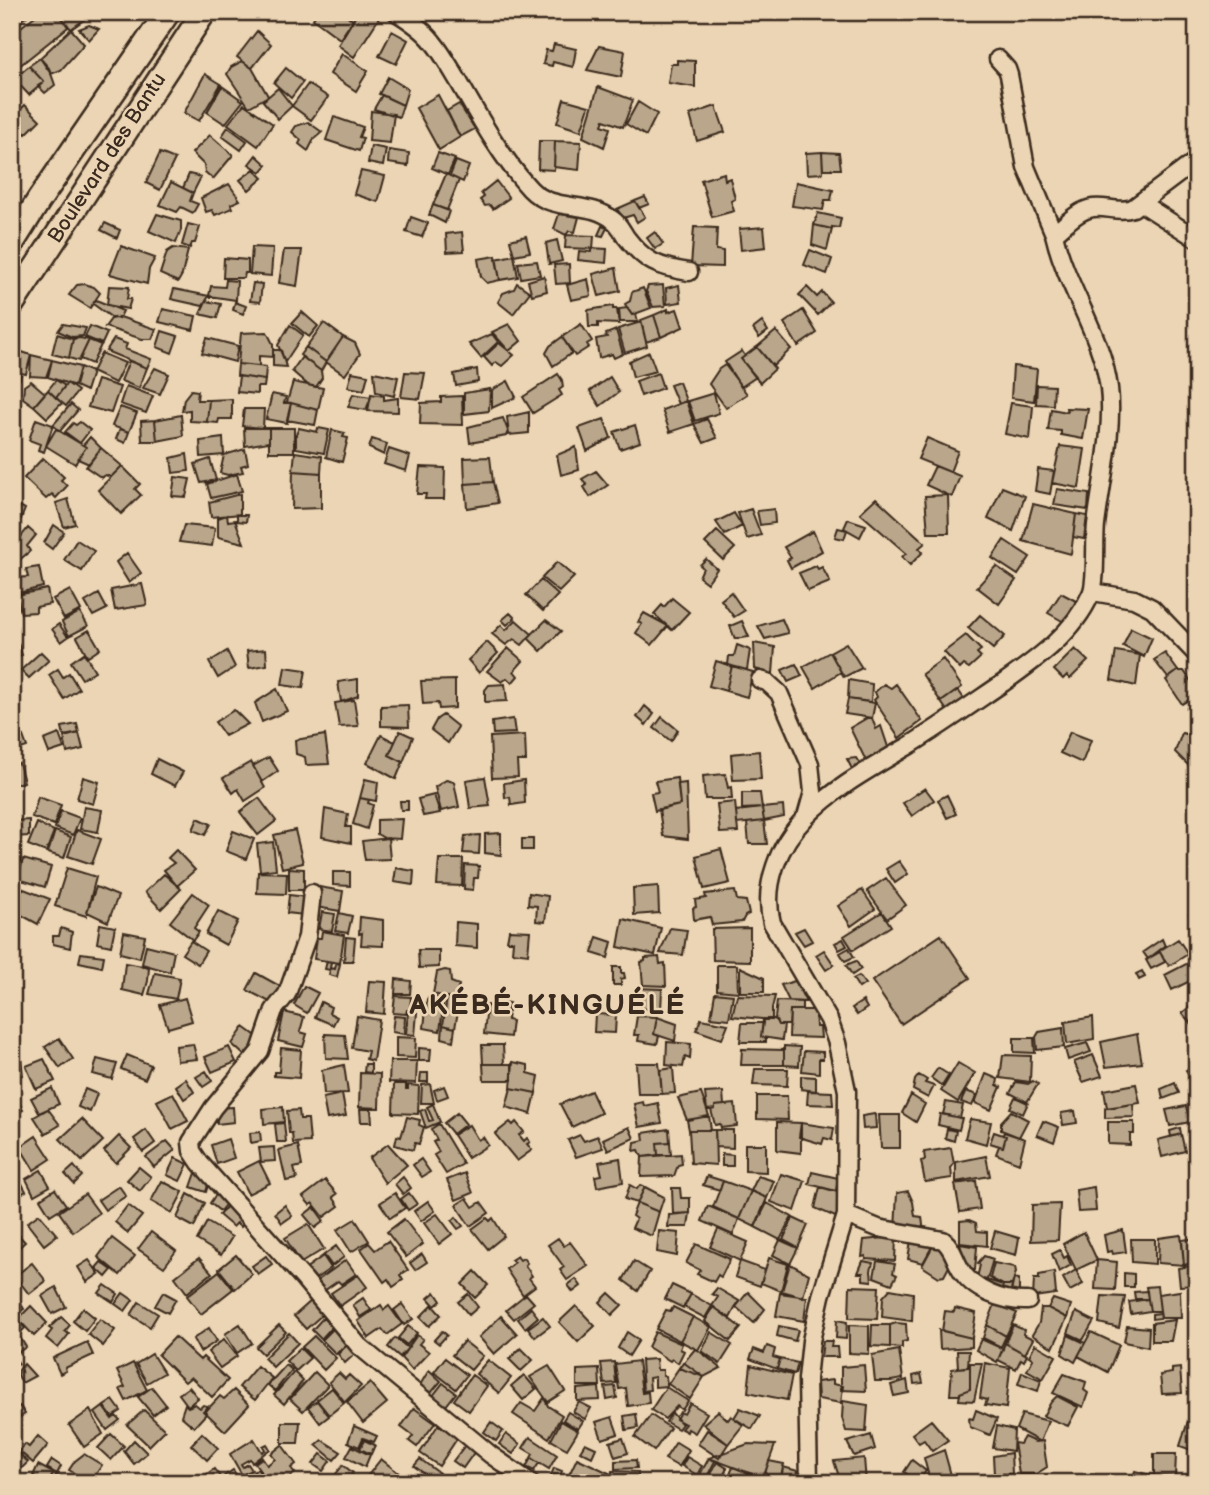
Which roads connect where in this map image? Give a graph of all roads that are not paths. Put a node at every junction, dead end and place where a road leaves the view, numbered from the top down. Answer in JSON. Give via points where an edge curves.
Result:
{"nodes":[{"id":1,"x":168,"y":12,"type":"edge"},
{"id":2,"x":204,"y":12,"type":"edge"},
{"id":3,"x":396,"y":12,"type":"edge"},
{"id":4,"x":998,"y":59,"type":"dead end"},
{"id":5,"x":1197,"y":160,"type":"edge"},
{"id":6,"x":1141,"y":203,"type":"junction"},
{"id":7,"x":1054,"y":234,"type":"junction"},
{"id":8,"x":1197,"y":239,"type":"edge"},
{"id":9,"x":12,"y":243,"type":"edge"},
{"id":10,"x":689,"y":272,"type":"dead end"},
{"id":11,"x":12,"y":304,"type":"edge"},
{"id":12,"x":1093,"y":592,"type":"junction"},
{"id":13,"x":1197,"y":655,"type":"edge"},
{"id":14,"x":760,"y":680,"type":"dead end"},
{"id":15,"x":806,"y":817,"type":"junction"},
{"id":16,"x":312,"y":893,"type":"dead end"},
{"id":17,"x":846,"y":1214,"type":"junction"},
{"id":18,"x":1028,"y":1301,"type":"dead end"},
{"id":19,"x":531,"y":1483,"type":"edge"},
{"id":20,"x":809,"y":1483,"type":"edge"}],
"edges":[{"from":1,"to":9,"type":"highway","name":"Boulevard des Bantu"},
{"from":2,"to":11,"type":"highway","name":"Boulevard des Bantu"},
{"from":3,"to":10,"type":"street","via":[[432,40],[530,189],[548,202],[603,214],[614,220],[649,261]]},
{"from":4,"to":7,"type":"street","via":[[1009,75],[1026,167]]},
{"from":5,"to":6,"type":"street"},
{"from":6,"to":7,"type":"street","via":[[1127,210],[1081,212]]},
{"from":6,"to":8,"type":"street"},
{"from":7,"to":12,"type":"street","via":[[1109,389]]},
{"from":12,"to":13,"type":"street","via":[[1134,599],[1152,608]]},
{"from":12,"to":15,"type":"street","via":[[1067,633],[1043,653],[837,791]]},
{"from":14,"to":15,"type":"street","via":[[779,693],[810,764],[813,792]]},
{"from":15,"to":17,"type":"street","via":[[777,861],[769,886],[769,911],[837,1043],[846,1091]]},
{"from":16,"to":19,"type":"street","via":[[307,937],[287,994],[274,1010],[260,1051],[213,1108],[191,1142],[192,1151],[359,1346]]},
{"from":17,"to":18,"type":"street","via":[[878,1228],[943,1240],[970,1283],[1004,1299]]},
{"from":17,"to":20,"type":"street","via":[[811,1341]]}]}
